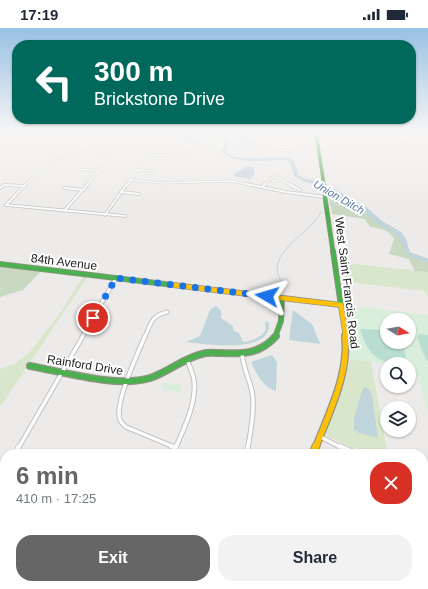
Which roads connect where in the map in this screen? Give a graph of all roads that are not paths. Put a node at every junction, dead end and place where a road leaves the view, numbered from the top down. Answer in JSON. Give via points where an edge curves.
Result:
{"nodes":[{"id":1,"x":56,"y":159,"type":"edge"},
{"id":2,"x":106,"y":159,"type":"edge"},
{"id":3,"x":145,"y":159,"type":"edge"},
{"id":4,"x":320,"y":159,"type":"edge"},
{"id":5,"x":78,"y":169,"type":"dead end"},
{"id":6,"x":137,"y":170,"type":"junction"},
{"id":7,"x":99,"y":171,"type":"junction"},
{"id":8,"x":154,"y":171,"type":"dead end"},
{"id":9,"x":130,"y":180,"type":"junction"},
{"id":10,"x":269,"y":182,"type":"junction"},
{"id":11,"x":25,"y":186,"type":"junction"},
{"id":12,"x":262,"y":187,"type":"junction"},
{"id":13,"x":0,"y":188,"type":"edge"},
{"id":14,"x":65,"y":188,"type":"dead end"},
{"id":15,"x":266,"y":188,"type":"junction"},
{"id":16,"x":83,"y":190,"type":"junction"},
{"id":17,"x":300,"y":190,"type":"dead end"},
{"id":18,"x":122,"y":192,"type":"junction"},
{"id":19,"x":139,"y":194,"type":"dead end"},
{"id":20,"x":325,"y":196,"type":"junction"},
{"id":21,"x":64,"y":211,"type":"junction"},
{"id":22,"x":105,"y":215,"type":"junction"},
{"id":23,"x":125,"y":216,"type":"dead end"},
{"id":24,"x":0,"y":264,"type":"edge"},
{"id":25,"x":116,"y":278,"type":"junction"},
{"id":26,"x":282,"y":298,"type":"junction"},
{"id":27,"x":341,"y":305,"type":"junction"},
{"id":28,"x":167,"y":312,"type":"dead end"},
{"id":29,"x":242,"y":354,"type":"junction"},
{"id":30,"x":187,"y":359,"type":"junction"},
{"id":31,"x":30,"y":366,"type":"dead end"},
{"id":32,"x":63,"y":372,"type":"junction"},
{"id":33,"x":125,"y":382,"type":"junction"},
{"id":34,"x":319,"y":436,"type":"junction"},
{"id":35,"x":175,"y":448,"type":"joint"},
{"id":36,"x":18,"y":449,"type":"edge"},
{"id":37,"x":248,"y":449,"type":"edge"},
{"id":38,"x":315,"y":449,"type":"edge"},
{"id":39,"x":343,"y":449,"type":"edge"}],
"edges":[{"from":1,"to":11,"type":"street","via":[[48,163]]},
{"from":2,"to":7,"type":"street"},
{"from":3,"to":6,"type":"street"},
{"from":4,"to":20,"type":"street","name":"West Saint Francis Road"},
{"from":5,"to":7,"type":"street"},
{"from":6,"to":8,"type":"street"},
{"from":6,"to":9,"type":"street"},
{"from":7,"to":16,"type":"street"},
{"from":9,"to":12,"type":"street","via":[[168,183],[242,182]]},
{"from":9,"to":18,"type":"street"},
{"from":10,"to":12,"type":"street"},
{"from":10,"to":15,"type":"street"},
{"from":10,"to":17,"type":"street","via":[[273,177],[280,177]]},
{"from":11,"to":13,"type":"street","via":[[4,185]]},
{"from":11,"to":21,"type":"street","via":[[6,205]]},
{"from":12,"to":15,"type":"street"},
{"from":14,"to":16,"type":"street"},
{"from":15,"to":20,"type":"street"},
{"from":16,"to":21,"type":"street"},
{"from":18,"to":19,"type":"street"},
{"from":18,"to":22,"type":"street"},
{"from":20,"to":27,"type":"street","name":"West Saint Francis Road"},
{"from":21,"to":22,"type":"street"},
{"from":22,"to":23,"type":"street"},
{"from":24,"to":25,"type":"street","name":"84th Avenue"},
{"from":25,"to":26,"type":"street","name":"84th Avenue"},
{"from":25,"to":32,"type":"street"},
{"from":26,"to":27,"type":"street","name":"84th Avenue"},
{"from":26,"to":29,"type":"street","name":"Rainford Drive","via":[[281,327],[274,341],[256,353]]},
{"from":27,"to":34,"type":"street","name":"West Saint Francis Road","via":[[346,344],[344,372]]},
{"from":28,"to":33,"type":"street","via":[[153,318]]},
{"from":29,"to":30,"type":"street","name":"Rainford Drive","via":[[209,352]]},
{"from":29,"to":37,"type":"street","via":[[242,366],[252,392]]},
{"from":30,"to":33,"type":"street","name":"Rainford Drive","via":[[145,380]]},
{"from":30,"to":35,"type":"street","via":[[194,381],[193,398]]},
{"from":31,"to":32,"type":"street","name":"Rainford Drive"},
{"from":32,"to":33,"type":"street","name":"Rainford Drive"},
{"from":32,"to":36,"type":"street"},
{"from":33,"to":35,"type":"street","via":[[119,414],[122,423]]},
{"from":34,"to":38,"type":"street","name":"West Saint Francis Road"},
{"from":34,"to":39,"type":"street"}]}
